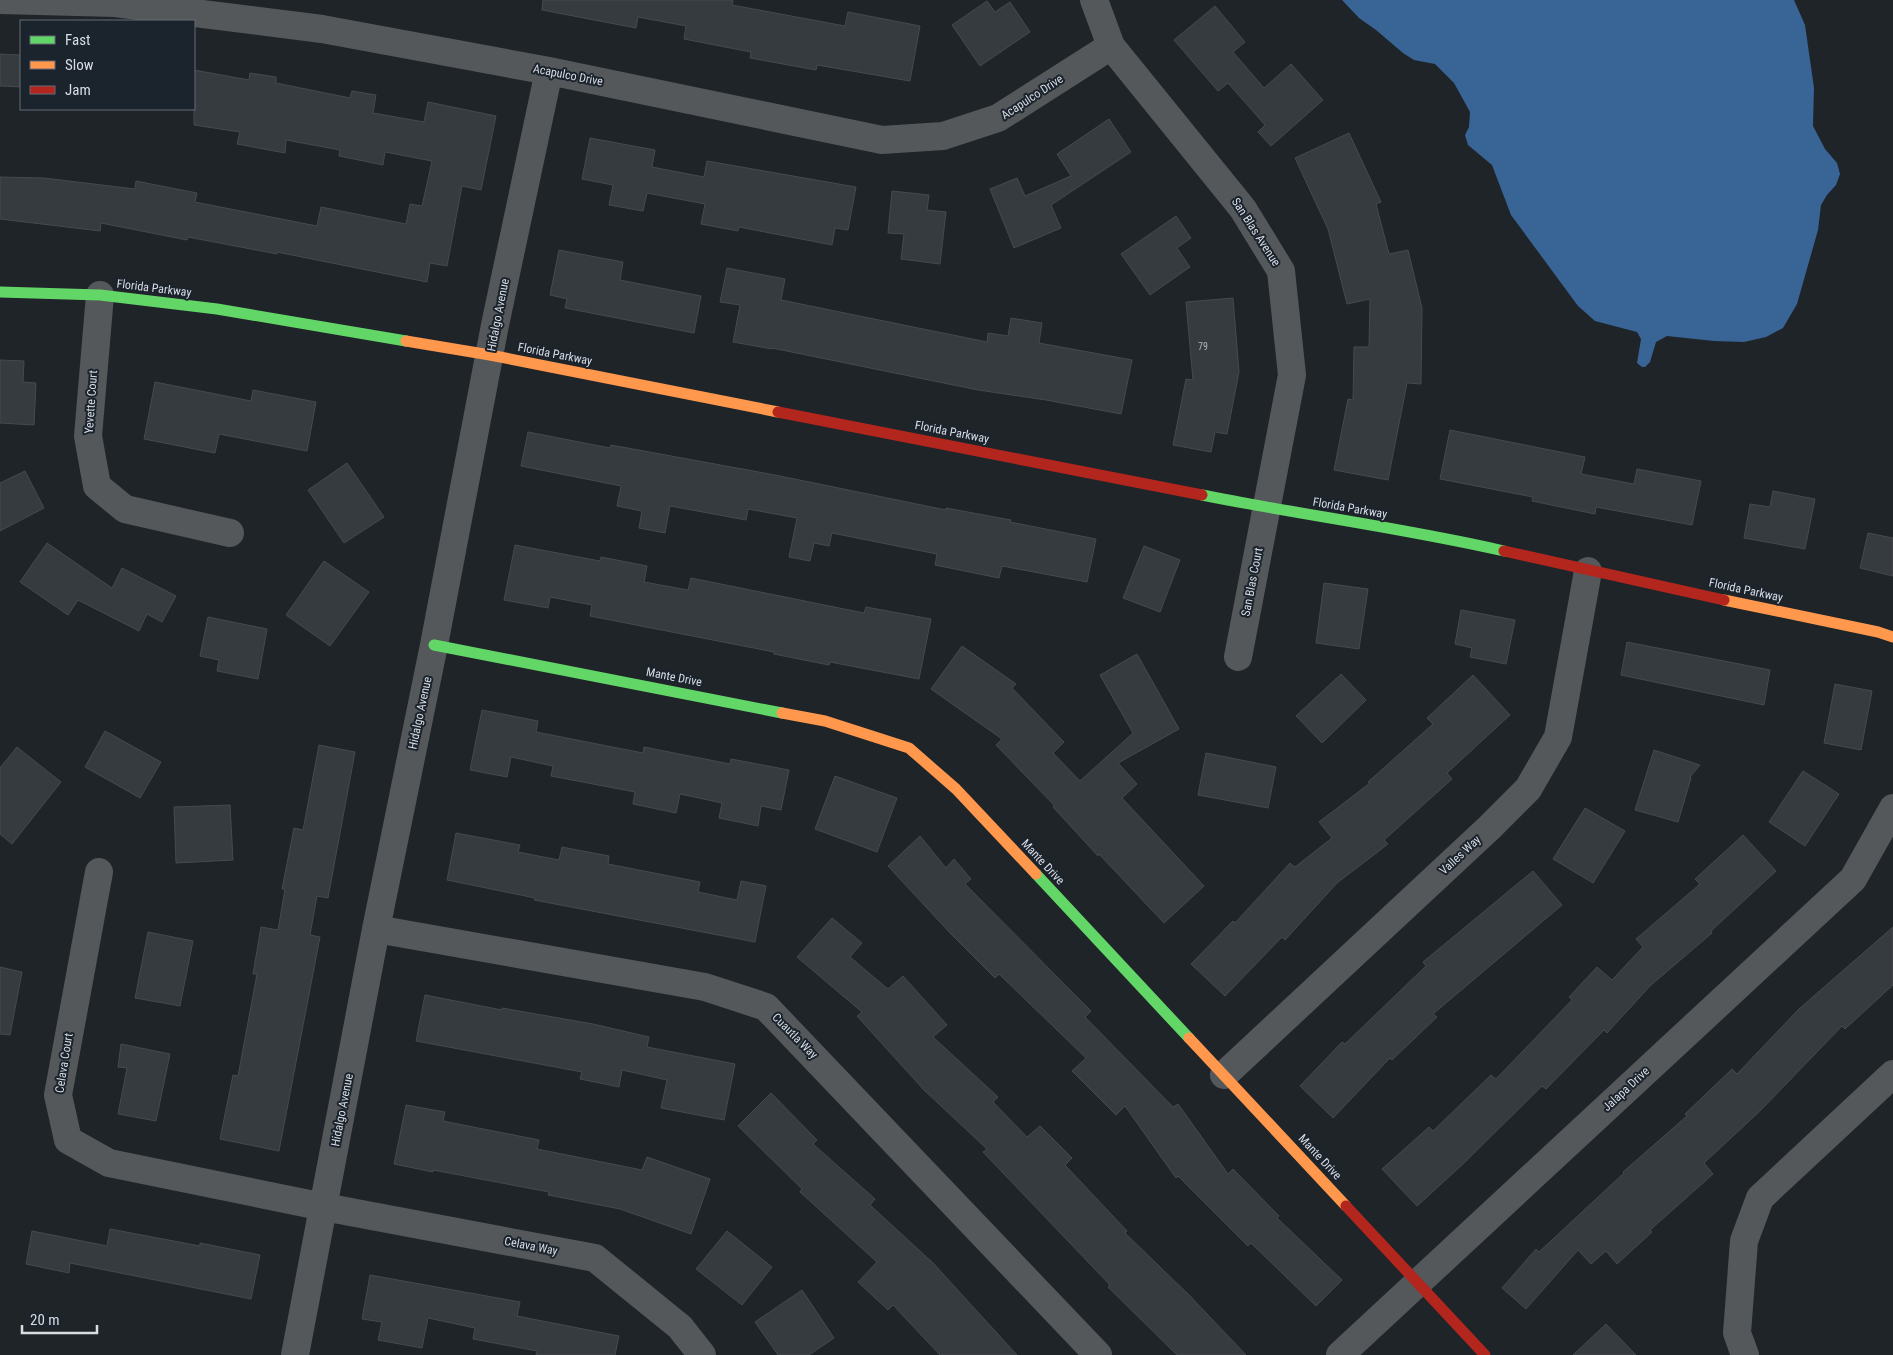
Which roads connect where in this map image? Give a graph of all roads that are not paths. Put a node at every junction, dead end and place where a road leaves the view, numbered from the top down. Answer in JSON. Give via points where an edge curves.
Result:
{"nodes":[{"id":1,"x":0,"y":0,"type":"edge"},
{"id":2,"x":1094,"y":0,"type":"edge"},
{"id":3,"x":1111,"y":46,"type":"junction"},
{"id":4,"x":549,"y":71,"type":"junction"},
{"id":5,"x":0,"y":292,"type":"edge"},
{"id":6,"x":100,"y":295,"type":"junction"},
{"id":7,"x":490,"y":355,"type":"junction"},
{"id":8,"x":1266,"y":508,"type":"junction"},
{"id":9,"x":230,"y":533,"type":"dead end"},
{"id":10,"x":1588,"y":572,"type":"junction"},
{"id":11,"x":1893,"y":637,"type":"edge"},
{"id":12,"x":434,"y":645,"type":"junction"},
{"id":13,"x":1238,"y":657,"type":"dead end"},
{"id":14,"x":1893,"y":808,"type":"edge"},
{"id":15,"x":99,"y":872,"type":"dead end"},
{"id":16,"x":376,"y":929,"type":"junction"},
{"id":17,"x":1893,"y":1074,"type":"edge"},
{"id":18,"x":1224,"y":1075,"type":"junction"},
{"id":19,"x":324,"y":1207,"type":"junction"},
{"id":20,"x":1418,"y":1282,"type":"junction"},
{"id":21,"x":295,"y":1355,"type":"edge"},
{"id":22,"x":702,"y":1355,"type":"edge"},
{"id":23,"x":1098,"y":1355,"type":"edge"},
{"id":24,"x":1340,"y":1355,"type":"edge"},
{"id":25,"x":1485,"y":1355,"type":"edge"},
{"id":26,"x":1744,"y":1355,"type":"edge"}],
"edges":[{"from":1,"to":4,"type":"street","name":"Acapulco Drive","via":[[115,3],[322,29]]},
{"from":2,"to":3,"type":"street","name":"San Blas Avenue"},
{"from":3,"to":4,"type":"street","name":"Acapulco Drive","via":[[998,118],[943,136],[882,140]]},
{"from":3,"to":8,"type":"street","name":"San Blas Avenue","via":[[1243,209],[1280,271],[1292,375]]},
{"from":4,"to":7,"type":"street","name":"Hidalgo Avenue"},
{"from":5,"to":6,"type":"street","name":"Florida Parkway"},
{"from":6,"to":7,"type":"street","name":"Florida Parkway","via":[[218,309]]},
{"from":6,"to":9,"type":"street","name":"Yevette Court","via":[[88,436],[97,486],[125,509]]},
{"from":7,"to":8,"type":"street","name":"Florida Parkway"},
{"from":7,"to":12,"type":"street","name":"Hidalgo Avenue"},
{"from":8,"to":10,"type":"street","name":"Florida Parkway","via":[[1446,538]]},
{"from":8,"to":13,"type":"street","name":"San Blas Court"},
{"from":10,"to":11,"type":"street","name":"Florida Parkway"},
{"from":10,"to":18,"type":"street","name":"Valles Way","via":[[1558,737],[1528,789]]},
{"from":12,"to":16,"type":"street","name":"Hidalgo Avenue"},
{"from":12,"to":18,"type":"street","name":"Mante Drive","via":[[825,720],[909,748],[956,789]]},
{"from":14,"to":20,"type":"street","name":"Jalapa Drive","via":[[1853,879]]},
{"from":15,"to":19,"type":"street","name":"Celava Court","via":[[58,1095],[68,1140],[109,1163]]},
{"from":16,"to":19,"type":"street","name":"Hidalgo Avenue"},
{"from":16,"to":23,"type":"street","name":"Cuautla Way","via":[[705,987],[766,1007]]},
{"from":17,"to":26,"type":"street","via":[[1760,1198],[1744,1241],[1737,1333]]},
{"from":18,"to":20,"type":"street","name":"Mante Drive"},
{"from":19,"to":21,"type":"street","name":"Hidalgo Avenue"},
{"from":19,"to":22,"type":"street","name":"Celava Way","via":[[595,1258],[680,1327]]},
{"from":20,"to":24,"type":"street","name":"Jalapa Drive"},
{"from":20,"to":25,"type":"street","name":"Mante Drive"}]}
